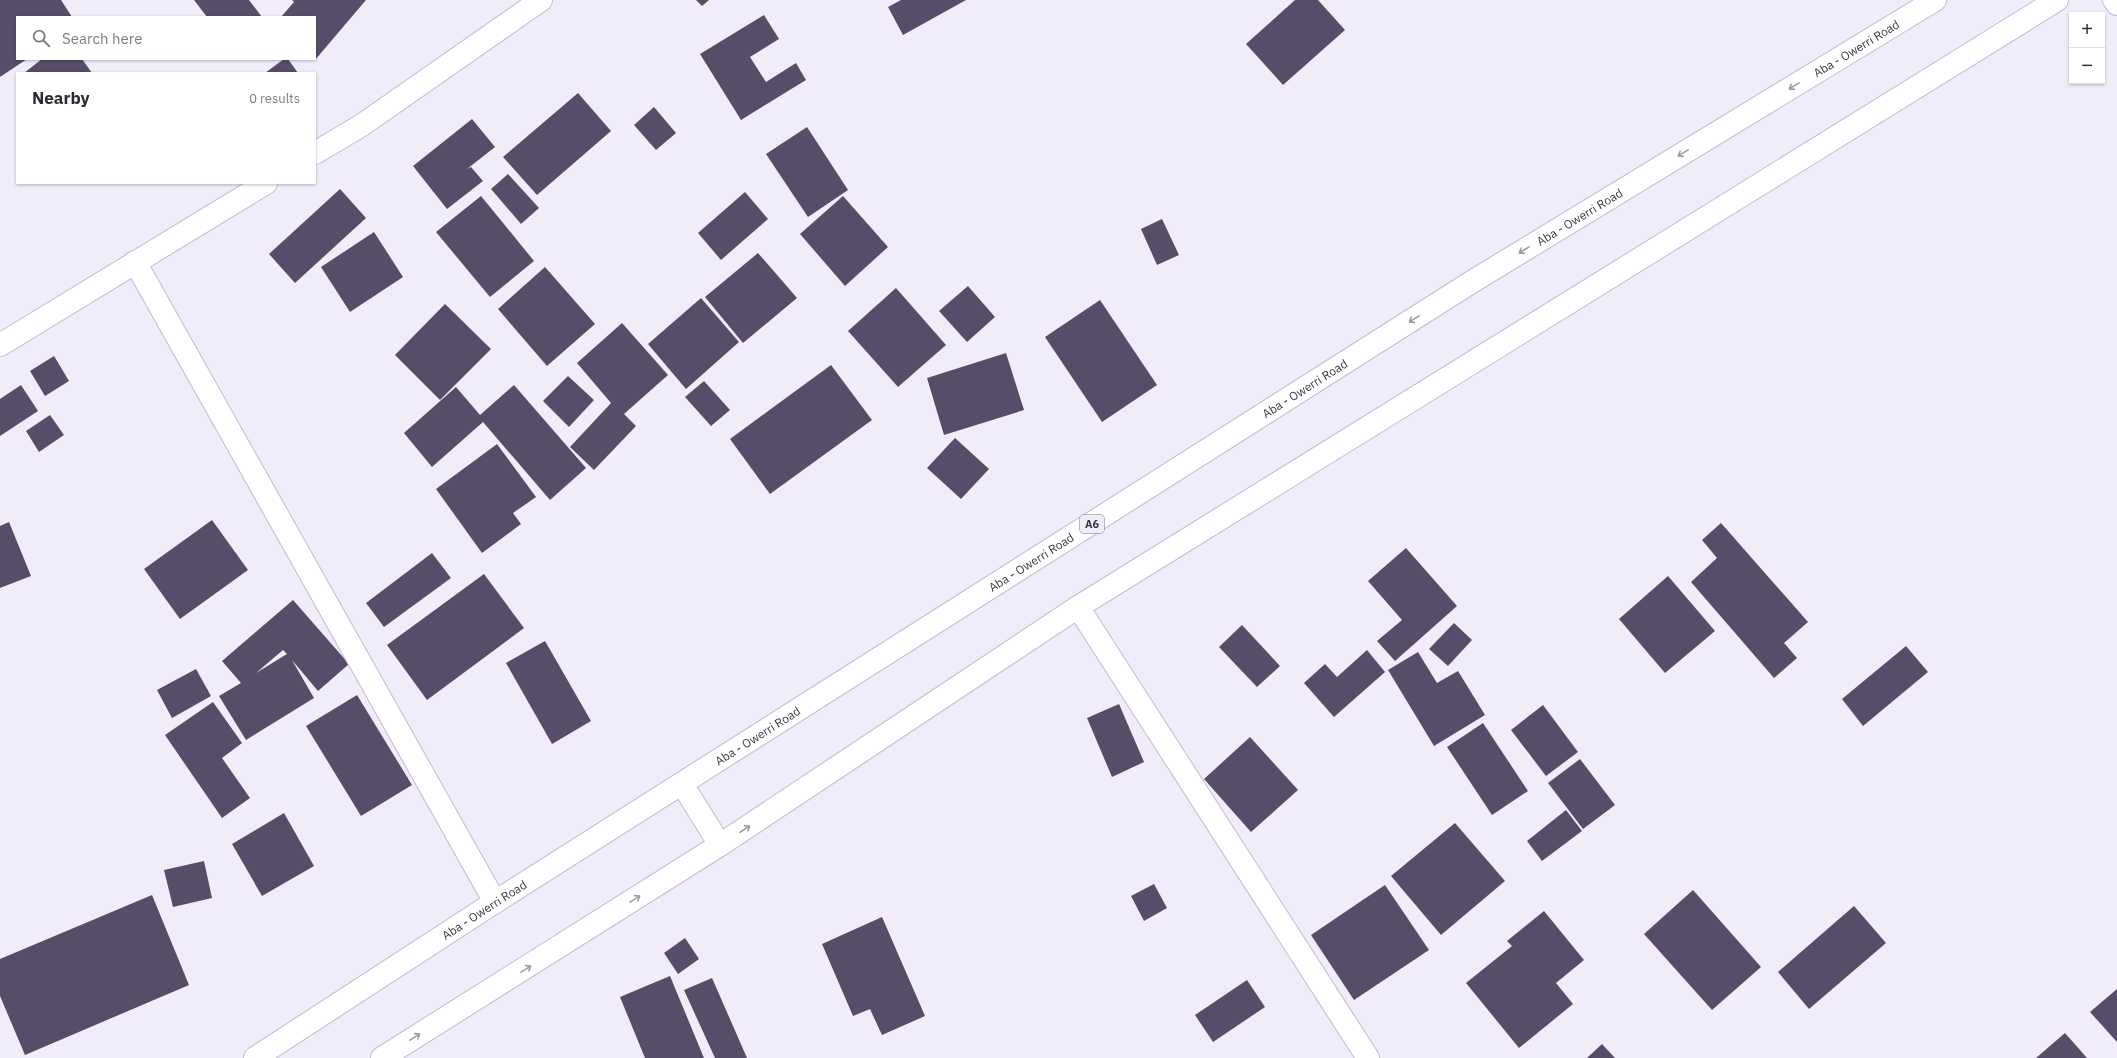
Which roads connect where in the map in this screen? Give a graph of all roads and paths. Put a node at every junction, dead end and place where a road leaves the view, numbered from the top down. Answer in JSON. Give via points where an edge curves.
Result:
{"nodes":[{"id":1,"x":541,"y":0,"type":"edge"},
{"id":2,"x":1935,"y":0,"type":"edge"},
{"id":3,"x":2057,"y":0,"type":"edge"},
{"id":4,"x":2114,"y":0,"type":"edge"},
{"id":5,"x":2117,"y":4,"type":"edge"},
{"id":6,"x":316,"y":153,"type":"edge"},
{"id":7,"x":264,"y":184,"type":"edge"},
{"id":8,"x":135,"y":262,"type":"junction"},
{"id":9,"x":0,"y":345,"type":"edge"},
{"id":10,"x":1078,"y":607,"type":"junction"},
{"id":11,"x":682,"y":784,"type":"junction"},
{"id":12,"x":720,"y":845,"type":"junction"},
{"id":13,"x":495,"y":902,"type":"junction"},
{"id":14,"x":255,"y":1058,"type":"edge"},
{"id":15,"x":382,"y":1058,"type":"edge"},
{"id":16,"x":1368,"y":1058,"type":"edge"}],
"edges":[{"from":1,"to":6,"type":"main road","via":[[362,125]]},
{"from":2,"to":11,"type":"main road","name":"Aba - Owerri Road","number":"A6","one_way":true,"via":[[1470,283]]},
{"from":3,"to":10,"type":"main road"},
{"from":4,"to":5,"type":"main road"},
{"from":7,"to":8,"type":"main road"},
{"from":8,"to":9,"type":"main road"},
{"from":8,"to":13,"type":"main road"},
{"from":12,"to":10,"type":"main road","one_way":true},
{"from":10,"to":16,"type":"main road"},
{"from":11,"to":12,"type":"main road"},
{"from":11,"to":13,"type":"main road","name":"Aba - Owerri Road","number":"A6"},
{"from":15,"to":12,"type":"main road","one_way":true},
{"from":13,"to":14,"type":"main road","name":"Aba - Owerri Road","number":"A6"}]}
